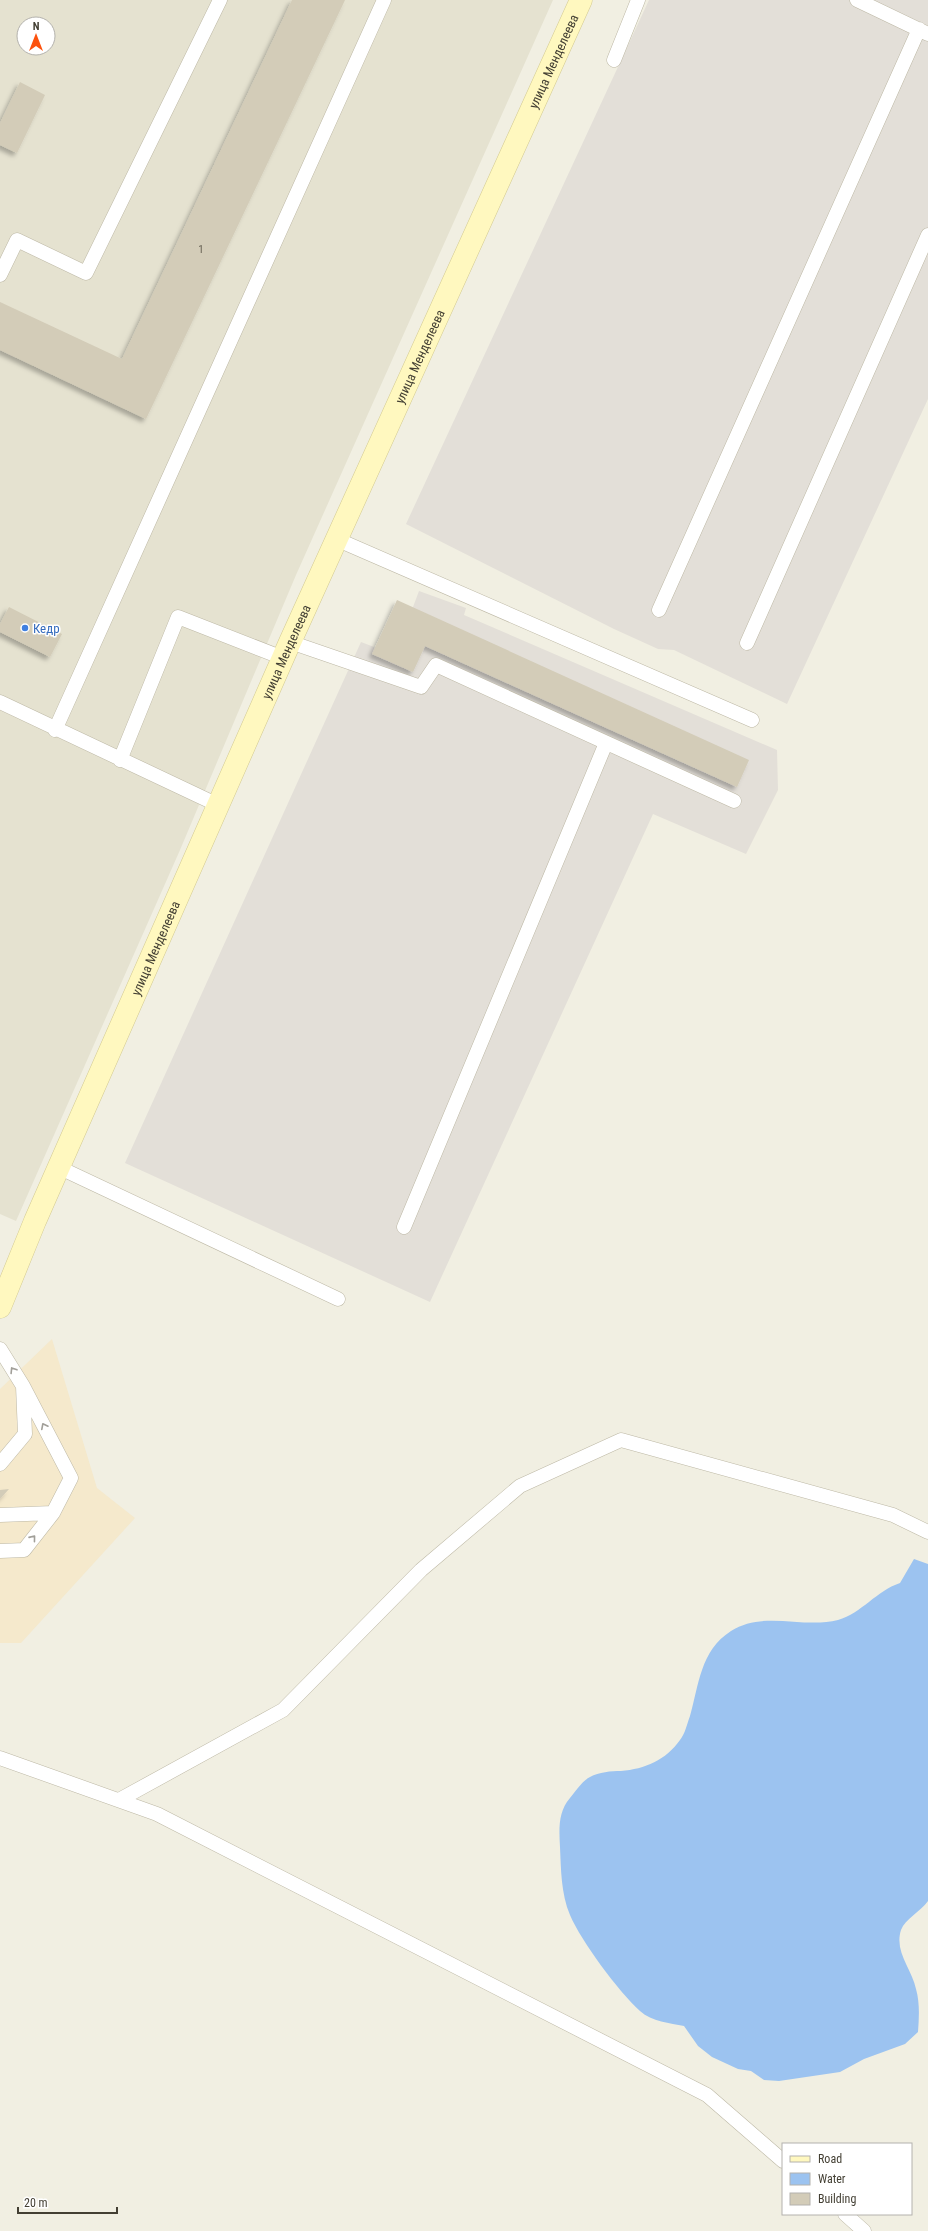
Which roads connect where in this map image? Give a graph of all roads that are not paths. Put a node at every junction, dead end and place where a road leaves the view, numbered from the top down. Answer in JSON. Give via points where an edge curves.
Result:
{"nodes":[{"id":1,"x":220,"y":0,"type":"edge"},
{"id":2,"x":384,"y":0,"type":"edge"},
{"id":3,"x":581,"y":0,"type":"edge"},
{"id":4,"x":638,"y":0,"type":"edge"},
{"id":5,"x":857,"y":0,"type":"edge"},
{"id":6,"x":923,"y":31,"type":"edge"},
{"id":7,"x":614,"y":60,"type":"dead end"},
{"id":8,"x":928,"y":235,"type":"edge"},
{"id":9,"x":0,"y":275,"type":"edge"},
{"id":10,"x":336,"y":539,"type":"junction"},
{"id":11,"x":659,"y":610,"type":"dead end"},
{"id":12,"x":747,"y":643,"type":"dead end"},
{"id":13,"x":286,"y":650,"type":"junction"},
{"id":14,"x":0,"y":702,"type":"edge"},
{"id":15,"x":752,"y":720,"type":"dead end"},
{"id":16,"x":55,"y":730,"type":"junction"},
{"id":17,"x":606,"y":743,"type":"junction"},
{"id":18,"x":120,"y":760,"type":"junction"},
{"id":19,"x":734,"y":801,"type":"dead end"},
{"id":20,"x":218,"y":805,"type":"junction"},
{"id":21,"x":58,"y":1166,"type":"junction"},
{"id":22,"x":404,"y":1228,"type":"dead end"},
{"id":23,"x":338,"y":1299,"type":"dead end"},
{"id":24,"x":0,"y":1307,"type":"edge"},
{"id":25,"x":0,"y":1349,"type":"edge"},
{"id":26,"x":23,"y":1386,"type":"junction"},
{"id":27,"x":0,"y":1464,"type":"edge"},
{"id":28,"x":54,"y":1513,"type":"junction"},
{"id":29,"x":0,"y":1515,"type":"edge"},
{"id":30,"x":928,"y":1532,"type":"edge"},
{"id":31,"x":0,"y":1551,"type":"edge"},
{"id":32,"x":0,"y":1758,"type":"edge"},
{"id":33,"x":119,"y":1800,"type":"junction"},
{"id":34,"x":782,"y":2160,"type":"edge"},
{"id":35,"x":846,"y":2215,"type":"edge"},
{"id":36,"x":864,"y":2231,"type":"edge"}],
"edges":[{"from":1,"to":9,"type":"lane","via":[[86,273],[17,240]]},
{"from":2,"to":16,"type":"lane"},
{"from":3,"to":10,"type":"street","name":"улица Менделеева"},
{"from":4,"to":7,"type":"lane"},
{"from":5,"to":6,"type":"lane"},
{"from":6,"to":11,"type":"lane"},
{"from":8,"to":12,"type":"lane"},
{"from":10,"to":13,"type":"street","name":"улица Менделеева"},
{"from":10,"to":15,"type":"lane"},
{"from":13,"to":17,"type":"lane","via":[[421,687],[436,665]]},
{"from":13,"to":18,"type":"lane","via":[[178,617]]},
{"from":13,"to":20,"type":"street","name":"улица Менделеева"},
{"from":14,"to":16,"type":"lane"},
{"from":16,"to":18,"type":"lane"},
{"from":17,"to":19,"type":"lane"},
{"from":17,"to":22,"type":"lane"},
{"from":18,"to":20,"type":"lane"},
{"from":20,"to":21,"type":"street","name":"улица Менделеева"},
{"from":21,"to":23,"type":"lane"},
{"from":21,"to":24,"type":"street","name":"улица Менделеева"},
{"from":26,"to":25,"type":"lane","one_way":true},
{"from":26,"to":27,"type":"lane","via":[[25,1434]]},
{"from":28,"to":26,"type":"lane","one_way":true,"via":[[71,1478]]},
{"from":28,"to":29,"type":"lane"},
{"from":31,"to":28,"type":"lane","one_way":true,"via":[[24,1550]]},
{"from":30,"to":33,"type":"lane","via":[[893,1515],[621,1440],[520,1486],[421,1570],[283,1710]]},
{"from":32,"to":33,"type":"lane"},
{"from":33,"to":34,"type":"lane","via":[[157,1814],[707,2095]]},
{"from":35,"to":36,"type":"lane"}]}
